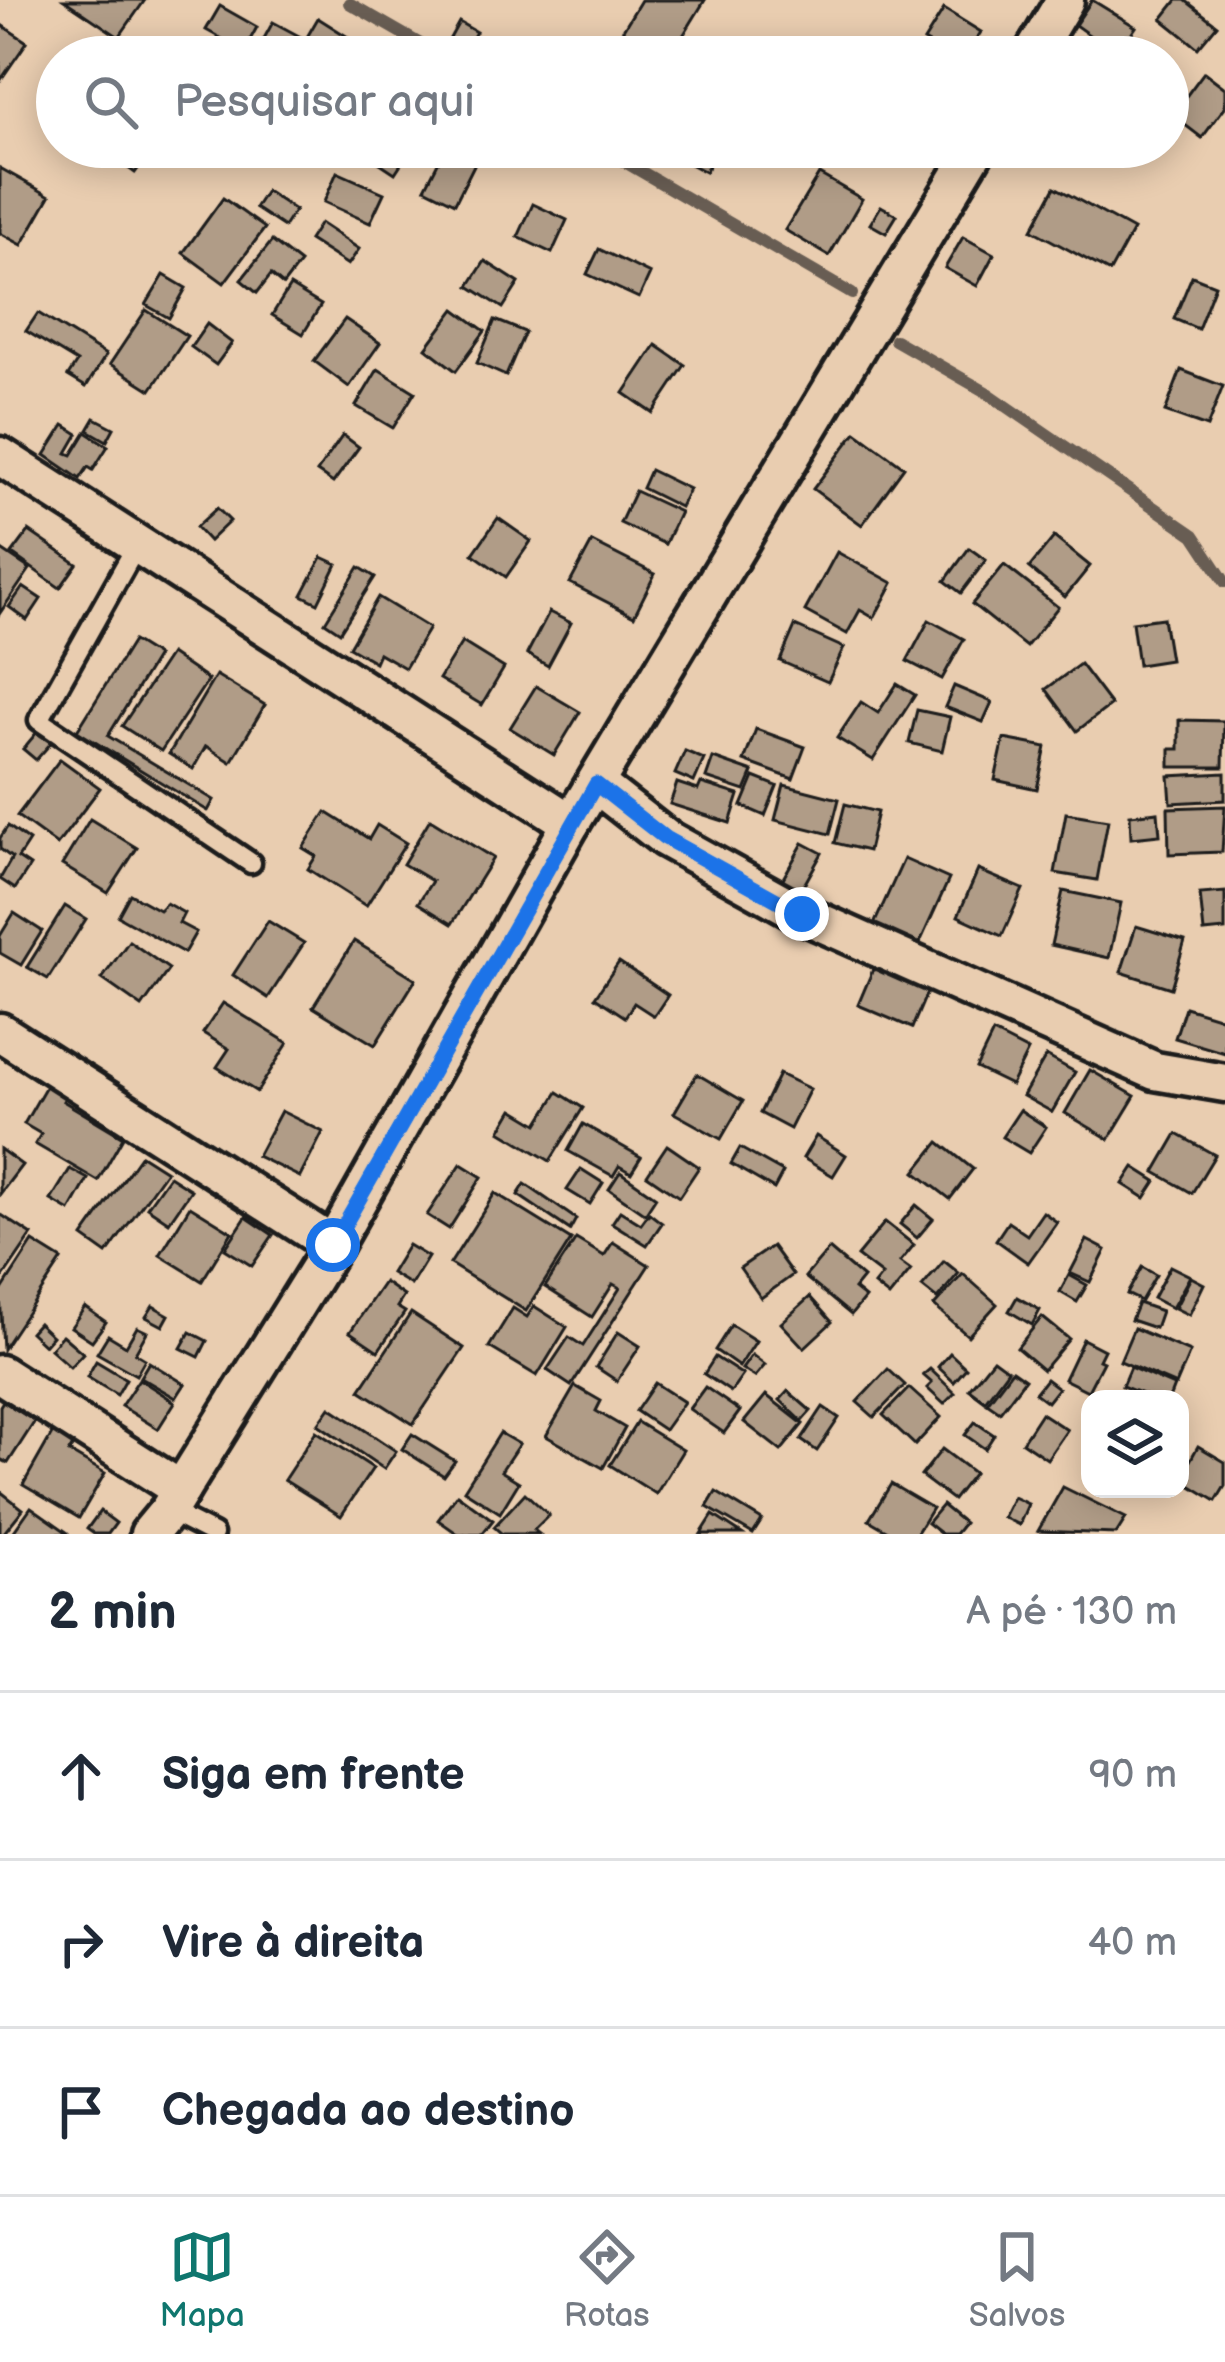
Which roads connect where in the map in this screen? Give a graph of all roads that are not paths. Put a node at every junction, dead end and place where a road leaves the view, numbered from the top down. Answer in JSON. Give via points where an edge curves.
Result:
{"nodes":[{"id":1,"x":1065,"y":0,"type":"edge"},
{"id":2,"x":1044,"y":36,"type":"edge"},
{"id":3,"x":964,"y":168,"type":"edge"},
{"id":4,"x":0,"y":456,"type":"edge"},
{"id":5,"x":137,"y":544,"type":"junction"},
{"id":6,"x":596,"y":784,"type":"junction"},
{"id":7,"x":571,"y":823,"type":"junction"},
{"id":8,"x":251,"y":863,"type":"dead end"},
{"id":9,"x":0,"y":1032,"type":"edge"},
{"id":10,"x":1225,"y":1083,"type":"edge"},
{"id":11,"x":333,"y":1245,"type":"junction"},
{"id":12,"x":0,"y":1374,"type":"edge"},
{"id":13,"x":166,"y":1512,"type":"edge"},
{"id":14,"x":213,"y":1534,"type":"edge"}],
"edges":[{"from":1,"to":2,"type":"street"},
{"from":3,"to":6,"type":"street"},
{"from":4,"to":5,"type":"street"},
{"from":5,"to":7,"type":"street"},
{"from":5,"to":8,"type":"lane","via":[[39,720]]},
{"from":6,"to":7,"type":"street"},
{"from":6,"to":10,"type":"street","via":[[665,838],[802,914],[1155,1071]]},
{"from":7,"to":11,"type":"street"},
{"from":9,"to":11,"type":"street"},
{"from":11,"to":13,"type":"street"},
{"from":12,"to":13,"type":"street"},
{"from":13,"to":14,"type":"lane"}]}
